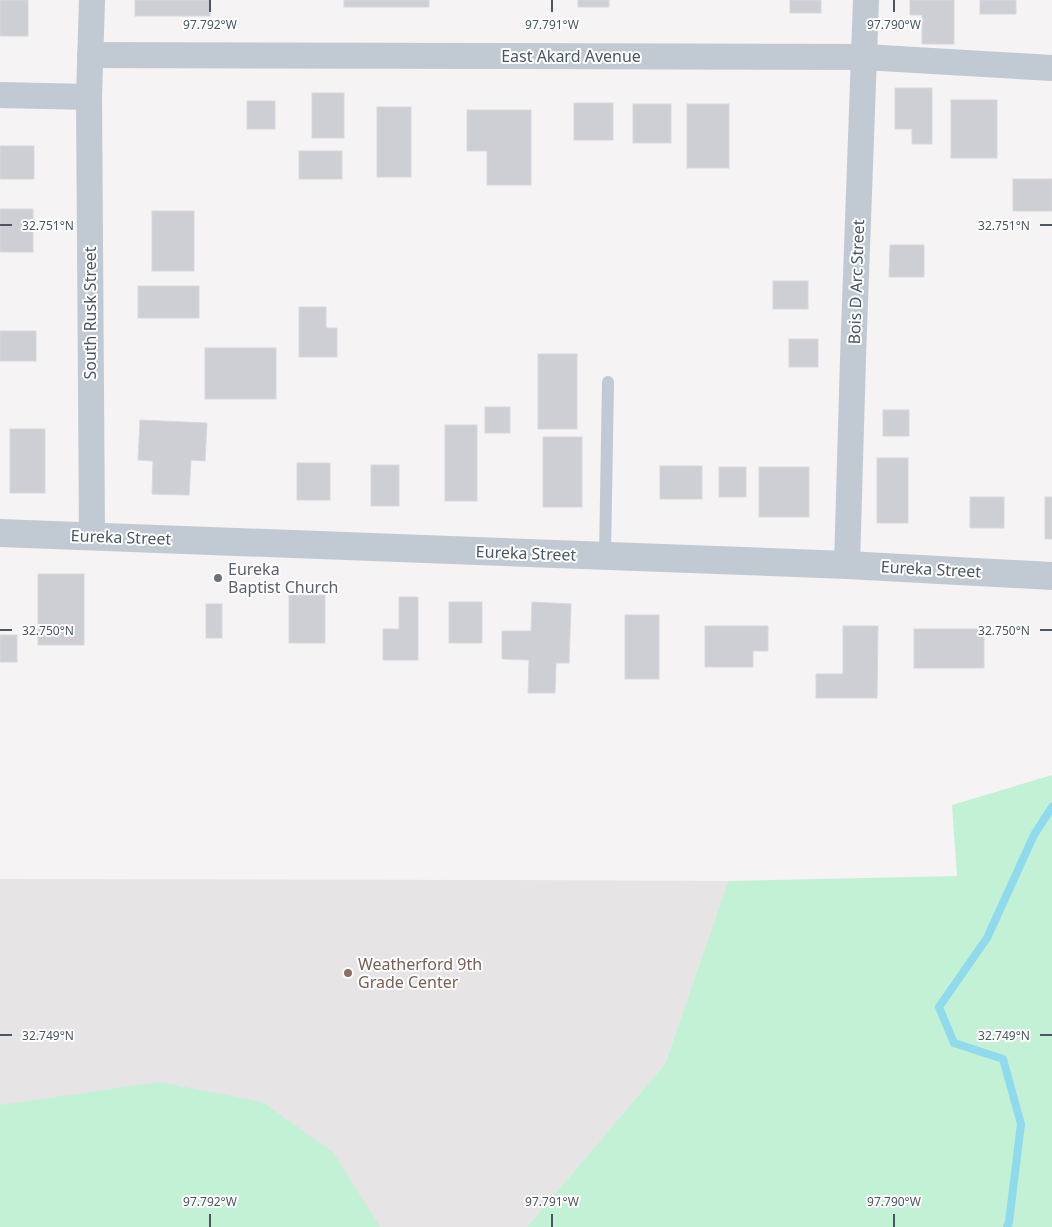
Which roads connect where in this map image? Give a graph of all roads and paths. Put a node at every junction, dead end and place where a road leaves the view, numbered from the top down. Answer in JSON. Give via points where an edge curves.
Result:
{"nodes":[{"id":1,"x":92,"y":0,"type":"edge"},
{"id":2,"x":866,"y":0,"type":"edge"},
{"id":3,"x":90,"y":55,"type":"junction"},
{"id":4,"x":864,"y":57,"type":"junction"},
{"id":5,"x":1052,"y":68,"type":"edge"},
{"id":6,"x":0,"y":95,"type":"edge"},
{"id":7,"x":89,"y":97,"type":"junction"},
{"id":8,"x":608,"y":382,"type":"dead end"},
{"id":9,"x":0,"y":533,"type":"edge"},
{"id":10,"x":92,"y":536,"type":"junction"},
{"id":11,"x":605,"y":556,"type":"junction"},
{"id":12,"x":848,"y":565,"type":"junction"},
{"id":13,"x":1052,"y":576,"type":"edge"}],
"edges":[{"from":1,"to":3,"type":"street","name":"South Rusk Street"},
{"from":2,"to":4,"type":"street","name":"Bois D Arc Street"},
{"from":3,"to":4,"type":"street","name":"East Akard Avenue"},
{"from":3,"to":7,"type":"street","name":"South Rusk Street"},
{"from":4,"to":5,"type":"street","name":"East Akard Avenue"},
{"from":4,"to":12,"type":"street","name":"Bois D Arc Street"},
{"from":6,"to":7,"type":"street"},
{"from":7,"to":10,"type":"street","name":"South Rusk Street"},
{"from":8,"to":11,"type":"lane"},
{"from":9,"to":10,"type":"street","name":"Eureka Street"},
{"from":10,"to":11,"type":"street","name":"Eureka Street"},
{"from":11,"to":12,"type":"street","name":"Eureka Street"},
{"from":12,"to":13,"type":"street","name":"Eureka Street"}]}
